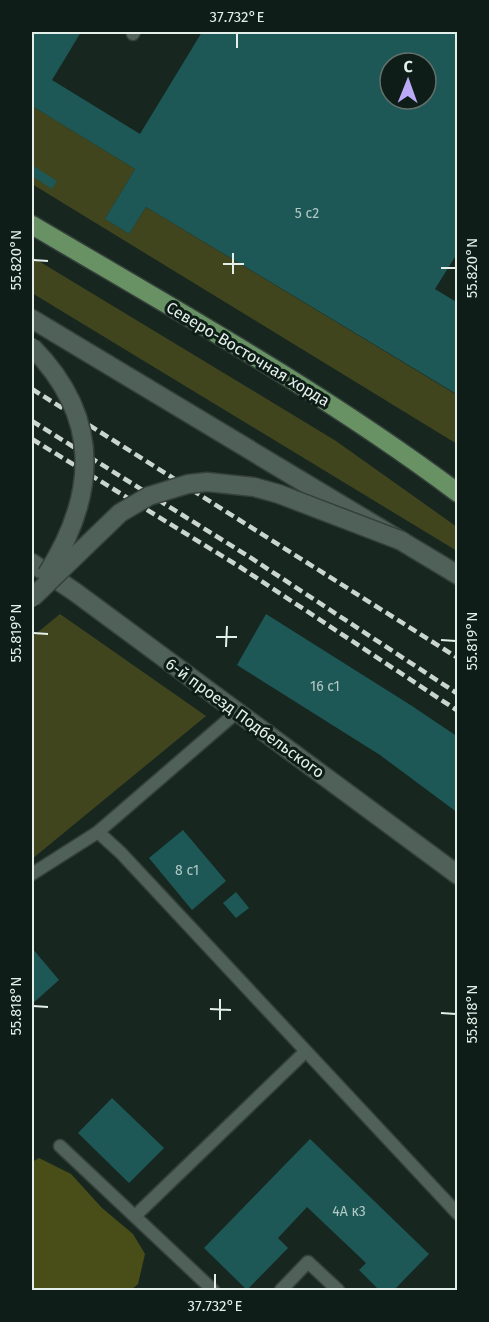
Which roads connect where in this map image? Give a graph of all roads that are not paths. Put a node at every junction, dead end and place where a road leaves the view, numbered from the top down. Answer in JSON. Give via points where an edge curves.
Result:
{"nodes":[{"id":1,"x":32,"y":225,"type":"edge"},
{"id":2,"x":32,"y":319,"type":"edge"},
{"id":3,"x":32,"y":346,"type":"edge"},
{"id":4,"x":458,"y":493,"type":"edge"},
{"id":5,"x":402,"y":541,"type":"junction"},
{"id":6,"x":32,"y":563,"type":"edge"},
{"id":7,"x":458,"y":575,"type":"edge"},
{"id":8,"x":237,"y":712,"type":"junction"},
{"id":9,"x":98,"y":832,"type":"junction"},
{"id":10,"x":32,"y":874,"type":"edge"},
{"id":11,"x":458,"y":875,"type":"edge"},
{"id":12,"x":305,"y":1052,"type":"junction"},
{"id":13,"x":60,"y":1146,"type":"dead end"},
{"id":14,"x":458,"y":1214,"type":"edge"},
{"id":15,"x":135,"y":1216,"type":"junction"},
{"id":16,"x":213,"y":1290,"type":"edge"},
{"id":17,"x":281,"y":1290,"type":"edge"},
{"id":18,"x":338,"y":1290,"type":"edge"}],
"edges":[{"from":1,"to":4,"type":"main road","name":"Северо-Восточная хорда","via":[[316,393]]},
{"from":2,"to":5,"type":"street","bridge":true},
{"from":3,"to":5,"type":"street","bridge":true,"via":[[61,381],[78,420],[86,457],[82,492],[71,527],[32,598],[120,513],[149,496],[188,484],[254,487]]},
{"from":5,"to":7,"type":"street"},
{"from":6,"to":8,"type":"street","name":"6-й проезд Подбельского"},
{"from":8,"to":9,"type":"lane"},
{"from":8,"to":11,"type":"street","name":"6-й проезд Подбельского"},
{"from":9,"to":10,"type":"lane"},
{"from":9,"to":12,"type":"lane"},
{"from":12,"to":14,"type":"lane"},
{"from":12,"to":15,"type":"lane"},
{"from":13,"to":15,"type":"lane"},
{"from":15,"to":16,"type":"lane"},
{"from":17,"to":18,"type":"lane","via":[[308,1262]]}]}
